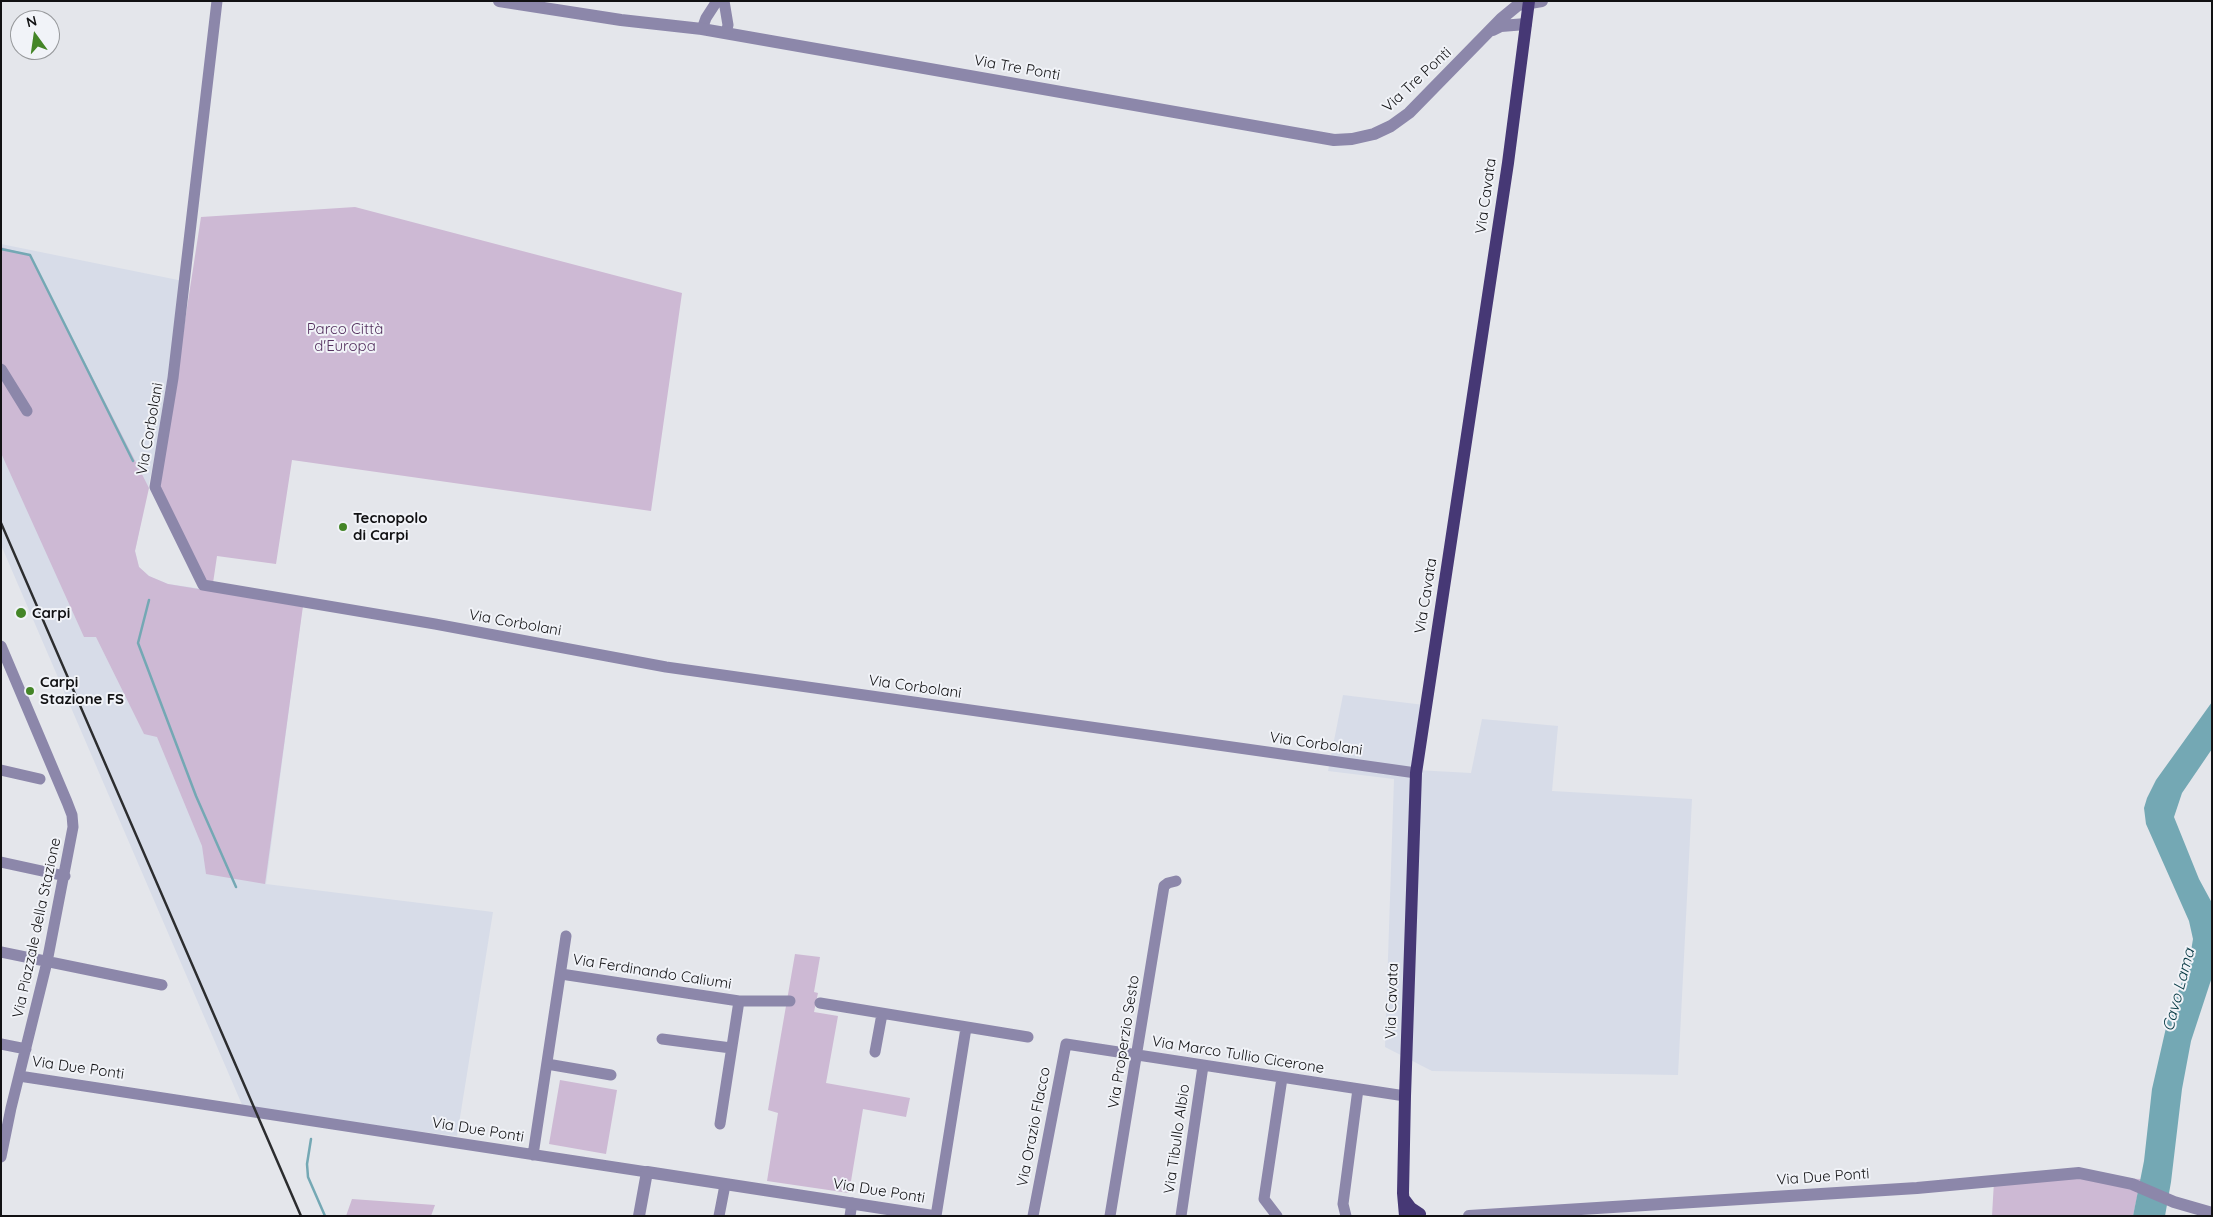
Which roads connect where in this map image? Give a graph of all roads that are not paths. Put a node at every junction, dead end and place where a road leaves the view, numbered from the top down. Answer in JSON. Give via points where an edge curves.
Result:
{"nodes":[{"id":1,"x":217,"y":1,"type":"edge"},
{"id":2,"x":717,"y":1,"type":"edge"},
{"id":3,"x":724,"y":1,"type":"edge"},
{"id":4,"x":507,"y":2,"type":"edge"},
{"id":5,"x":1533,"y":2,"type":"edge"},
{"id":6,"x":1526,"y":24,"type":"junction"},
{"id":7,"x":702,"y":29,"type":"junction"},
{"id":8,"x":1490,"y":31,"type":"junction"},
{"id":9,"x":726,"y":33,"type":"junction"},
{"id":10,"x":1,"y":369,"type":"edge"},
{"id":11,"x":27,"y":411,"type":"dead end"},
{"id":12,"x":1,"y":646,"type":"edge"},
{"id":13,"x":1,"y":770,"type":"edge"},
{"id":14,"x":1416,"y":773,"type":"junction"},
{"id":15,"x":40,"y":779,"type":"dead end"},
{"id":16,"x":1,"y":862,"type":"edge"},
{"id":17,"x":65,"y":876,"type":"junction"},
{"id":18,"x":1176,"y":881,"type":"dead end"},
{"id":19,"x":566,"y":936,"type":"dead end"},
{"id":20,"x":1,"y":952,"type":"edge"},
{"id":21,"x":47,"y":962,"type":"junction"},
{"id":22,"x":561,"y":974,"type":"junction"},
{"id":23,"x":162,"y":986,"type":"dead end"},
{"id":24,"x":739,"y":1001,"type":"junction"},
{"id":25,"x":790,"y":1001,"type":"dead end"},
{"id":26,"x":820,"y":1003,"type":"dead end"},
{"id":27,"x":882,"y":1014,"type":"junction"},
{"id":28,"x":966,"y":1028,"type":"junction"},
{"id":29,"x":1028,"y":1037,"type":"dead end"},
{"id":30,"x":662,"y":1039,"type":"dead end"},
{"id":31,"x":1,"y":1044,"type":"edge"},
{"id":32,"x":1066,"y":1044,"type":"joint"},
{"id":33,"x":732,"y":1048,"type":"junction"},
{"id":34,"x":26,"y":1049,"type":"junction"},
{"id":35,"x":875,"y":1052,"type":"dead end"},
{"id":36,"x":1137,"y":1054,"type":"junction"},
{"id":37,"x":547,"y":1064,"type":"junction"},
{"id":38,"x":1203,"y":1066,"type":"junction"},
{"id":39,"x":611,"y":1075,"type":"dead end"},
{"id":40,"x":19,"y":1076,"type":"junction"},
{"id":41,"x":1282,"y":1078,"type":"junction"},
{"id":42,"x":1358,"y":1089,"type":"junction"},
{"id":43,"x":1405,"y":1096,"type":"junction"},
{"id":44,"x":6,"y":1110,"type":"edge"},
{"id":45,"x":720,"y":1124,"type":"dead end"},
{"id":46,"x":533,"y":1155,"type":"junction"},
{"id":47,"x":1,"y":1157,"type":"edge"},
{"id":48,"x":647,"y":1172,"type":"junction"},
{"id":49,"x":725,"y":1185,"type":"junction"},
{"id":50,"x":1405,"y":1200,"type":"junction"},
{"id":51,"x":851,"y":1209,"type":"edge"},
{"id":52,"x":2212,"y":1214,"type":"edge"},
{"id":53,"x":929,"y":1215,"type":"edge"},
{"id":54,"x":1418,"y":1215,"type":"edge"},
{"id":55,"x":639,"y":1216,"type":"edge"},
{"id":56,"x":719,"y":1216,"type":"edge"},
{"id":57,"x":934,"y":1216,"type":"edge"},
{"id":58,"x":1033,"y":1216,"type":"edge"},
{"id":59,"x":1110,"y":1216,"type":"edge"},
{"id":60,"x":1181,"y":1216,"type":"edge"},
{"id":61,"x":1277,"y":1216,"type":"edge"},
{"id":62,"x":1346,"y":1216,"type":"edge"},
{"id":63,"x":1405,"y":1216,"type":"edge"},
{"id":64,"x":1469,"y":1216,"type":"edge"}],
"edges":[{"from":1,"to":14,"type":"street","name":"Via Corbolani","via":[[174,378],[155,487],[203,585],[445,625],[666,667]]},
{"from":2,"to":7,"type":"street"},
{"from":3,"to":9,"type":"street"},
{"from":4,"to":7,"type":"street","name":"Via Tre Ponti"},
{"from":5,"to":6,"type":"main road","name":"Via Cavata"},
{"from":5,"to":8,"type":"street","name":"Via Tre Ponti","via":[[1518,5]]},
{"from":6,"to":8,"type":"street","via":[[1501,26]]},
{"from":6,"to":14,"type":"main road","name":"Via Cavata"},
{"from":7,"to":9,"type":"street","name":"Via Tre Ponti"},
{"from":8,"to":9,"type":"street","name":"Via Tre Ponti","via":[[1392,126],[1374,134],[1334,140]]},
{"from":10,"to":11,"type":"street"},
{"from":12,"to":17,"type":"street","name":"Via Piazzale della Stazione","via":[[72,815],[72,838]]},
{"from":13,"to":15,"type":"street"},
{"from":14,"to":43,"type":"main road","name":"Via Cavata"},
{"from":16,"to":17,"type":"street"},
{"from":17,"to":21,"type":"street","name":"Via Piazzale della Stazione"},
{"from":18,"to":36,"type":"street","name":"Via Properzio Sesto","via":[[1164,886]]},
{"from":19,"to":22,"type":"street","name":"Via Ferdinando Caliumi"},
{"from":20,"to":21,"type":"street"},
{"from":21,"to":23,"type":"street"},
{"from":21,"to":34,"type":"street","name":"Via Piazzale della Stazione"},
{"from":22,"to":24,"type":"street","name":"Via Ferdinando Caliumi"},
{"from":22,"to":37,"type":"street","name":"Via Ferdinando Caliumi"},
{"from":24,"to":25,"type":"street","name":"Via Ferdinando Caliumi"},
{"from":24,"to":33,"type":"street","name":"Via Ferdinando Caliumi"},
{"from":26,"to":27,"type":"street"},
{"from":27,"to":28,"type":"street"},
{"from":27,"to":35,"type":"street"},
{"from":28,"to":29,"type":"street"},
{"from":28,"to":57,"type":"street"},
{"from":30,"to":33,"type":"street"},
{"from":31,"to":34,"type":"street"},
{"from":32,"to":36,"type":"street","name":"Via Marco Tullio Cicerone"},
{"from":32,"to":58,"type":"street","name":"Via Orazio Flacco"},
{"from":33,"to":45,"type":"street","name":"Via Ferdinando Caliumi"},
{"from":34,"to":40,"type":"street","name":"Via Piazzale della Stazione"},
{"from":36,"to":38,"type":"street","name":"Via Marco Tullio Cicerone"},
{"from":36,"to":59,"type":"street","name":"Via Properzio Sesto"},
{"from":37,"to":39,"type":"street"},
{"from":37,"to":46,"type":"street","name":"Via Ferdinando Caliumi"},
{"from":38,"to":41,"type":"street","name":"Via Marco Tullio Cicerone"},
{"from":38,"to":60,"type":"street","name":"Via Tibullo Albio"},
{"from":40,"to":44,"type":"street","name":"Via Piazzale della Stazione"},
{"from":40,"to":46,"type":"street","name":"Via Due Ponti"},
{"from":41,"to":42,"type":"street","name":"Via Marco Tullio Cicerone"},
{"from":41,"to":61,"type":"street","via":[[1264,1199]]},
{"from":42,"to":43,"type":"street","name":"Via Marco Tullio Cicerone"},
{"from":42,"to":62,"type":"street","via":[[1343,1204]]},
{"from":43,"to":50,"type":"main road","name":"Via Cavata"},
{"from":44,"to":47,"type":"street","name":"Via Piazzale della Stazione"},
{"from":46,"to":48,"type":"street","name":"Via Due Ponti"},
{"from":48,"to":49,"type":"street","name":"Via Due Ponti"},
{"from":48,"to":55,"type":"street"},
{"from":49,"to":51,"type":"street","name":"Via Due Ponti"},
{"from":49,"to":56,"type":"street"},
{"from":50,"to":54,"type":"main road"},
{"from":50,"to":63,"type":"main road","name":"Via Cavata"},
{"from":51,"to":53,"type":"street","name":"Via Due Ponti"},
{"from":52,"to":64,"type":"street","name":"Via Due Ponti","via":[[2132,1184],[2079,1174],[1917,1188]]},
{"from":53,"to":57,"type":"street","name":"Via Due Ponti"}]}
